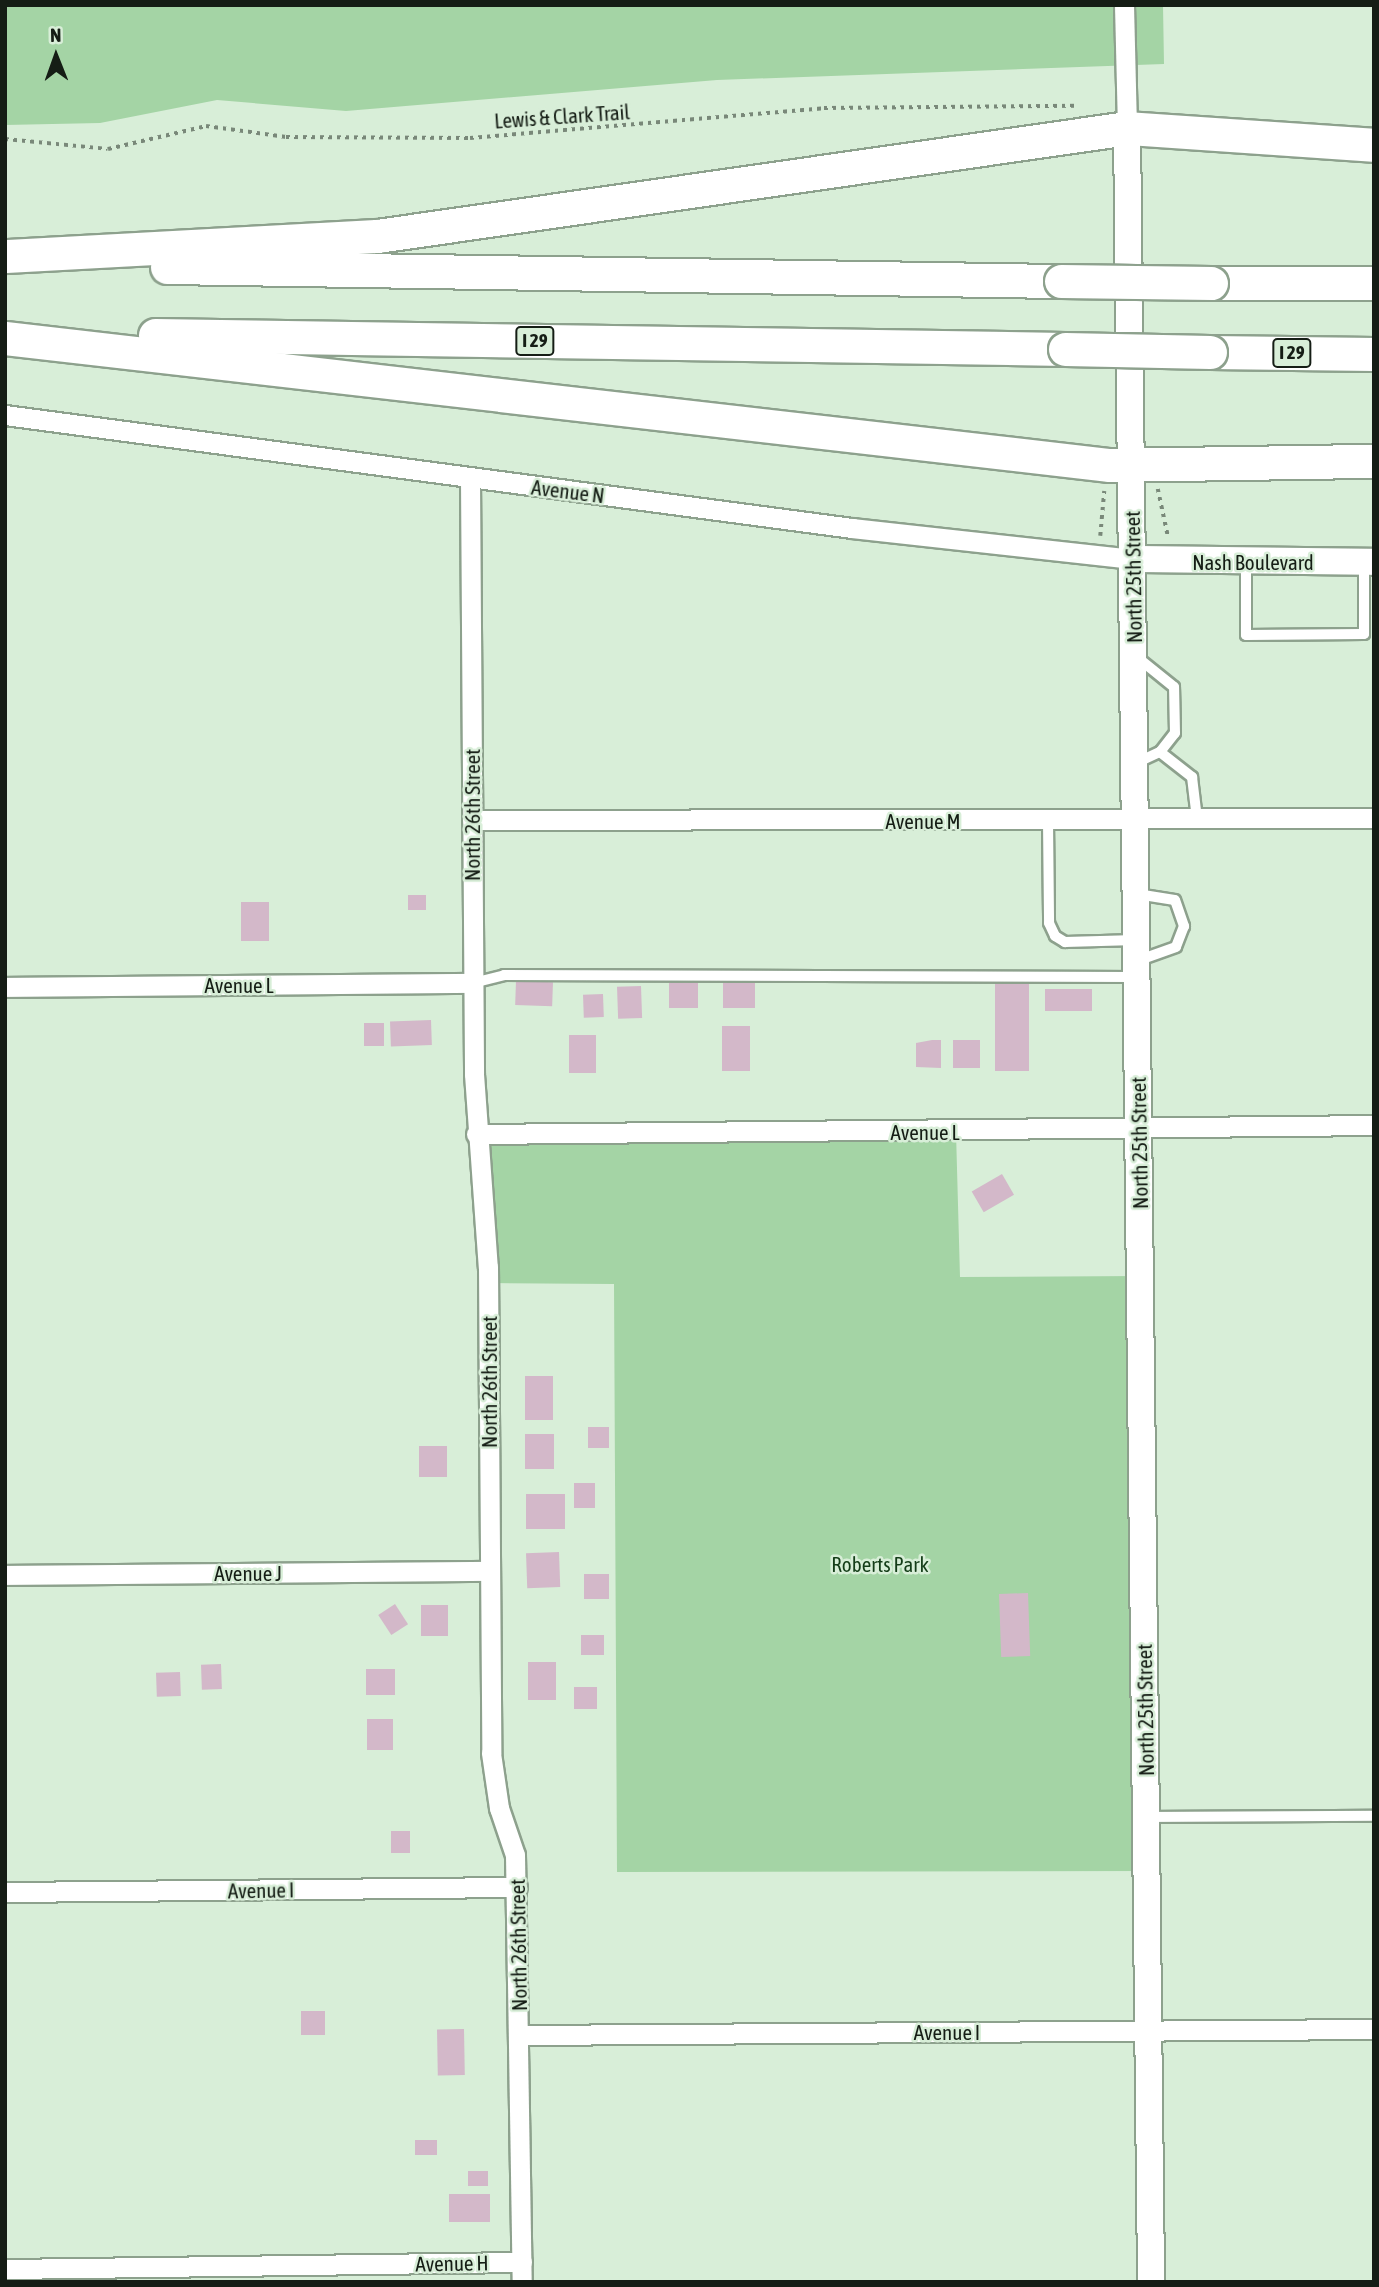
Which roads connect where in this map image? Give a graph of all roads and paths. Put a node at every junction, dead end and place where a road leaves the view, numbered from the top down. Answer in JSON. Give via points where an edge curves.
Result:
{"nodes":[{"id":1,"x":1124,"y":5,"type":"edge"},
{"id":2,"x":1085,"y":106,"type":"dead end"},
{"id":3,"x":1126,"y":128,"type":"junction"},
{"id":4,"x":5,"y":139,"type":"edge"},
{"id":5,"x":1374,"y":145,"type":"edge"},
{"id":6,"x":5,"y":256,"type":"edge"},
{"id":7,"x":5,"y":262,"type":"edge"},
{"id":8,"x":1374,"y":283,"type":"edge"},
{"id":9,"x":5,"y":336,"type":"edge"},
{"id":10,"x":1374,"y":354,"type":"edge"},
{"id":11,"x":5,"y":415,"type":"edge"},
{"id":12,"x":1374,"y":461,"type":"edge"},
{"id":13,"x":1131,"y":466,"type":"junction"},
{"id":14,"x":470,"y":479,"type":"junction"},
{"id":15,"x":1132,"y":559,"type":"junction"},
{"id":16,"x":1246,"y":562,"type":"junction"},
{"id":17,"x":1369,"y":562,"type":"edge"},
{"id":18,"x":1133,"y":654,"type":"junction"},
{"id":19,"x":1160,"y":752,"type":"junction"},
{"id":20,"x":1135,"y":764,"type":"junction"},
{"id":21,"x":1374,"y":818,"type":"edge"},
{"id":22,"x":472,"y":820,"type":"junction"},
{"id":23,"x":1197,"y":820,"type":"junction"},
{"id":24,"x":1048,"y":821,"type":"junction"},
{"id":25,"x":1136,"y":822,"type":"junction"},
{"id":26,"x":1136,"y":894,"type":"junction"},
{"id":27,"x":1137,"y":959,"type":"junction"},
{"id":28,"x":473,"y":983,"type":"junction"},
{"id":29,"x":5,"y":987,"type":"edge"},
{"id":30,"x":1374,"y":1125,"type":"edge"},
{"id":31,"x":1139,"y":1130,"type":"junction"},
{"id":32,"x":476,"y":1134,"type":"junction"},
{"id":33,"x":490,"y":1571,"type":"junction"},
{"id":34,"x":5,"y":1575,"type":"edge"},
{"id":35,"x":1374,"y":1816,"type":"edge"},
{"id":36,"x":1146,"y":1817,"type":"junction"},
{"id":37,"x":517,"y":1887,"type":"junction"},
{"id":38,"x":5,"y":1892,"type":"edge"},
{"id":39,"x":1374,"y":2029,"type":"edge"},
{"id":40,"x":1149,"y":2031,"type":"junction"},
{"id":41,"x":520,"y":2035,"type":"junction"},
{"id":42,"x":522,"y":2262,"type":"junction"},
{"id":43,"x":5,"y":2269,"type":"edge"},
{"id":44,"x":241,"y":2274,"type":"edge"},
{"id":45,"x":522,"y":2282,"type":"edge"},
{"id":46,"x":1151,"y":2282,"type":"edge"}],
"edges":[{"from":1,"to":3,"type":"street","name":"North 25th Street"},
{"from":2,"to":4,"type":"path","name":"Lewis & Clark Trail","via":[[824,108],[470,138],[286,137],[206,126],[108,149]]},
{"from":3,"to":5,"type":"highway"},
{"from":3,"to":6,"type":"highway","via":[[377,236]]},
{"from":3,"to":13,"type":"street","name":"North 25th Street"},
{"from":7,"to":8,"type":"highway","bridge":true},
{"from":9,"to":10,"type":"highway","number":"I 29","bridge":true},
{"from":9,"to":13,"type":"highway"},
{"from":11,"to":14,"type":"street","name":"Avenue N"},
{"from":12,"to":13,"type":"highway"},
{"from":13,"to":15,"type":"street","name":"North 25th Street"},
{"from":14,"to":15,"type":"street","name":"Avenue N"},
{"from":14,"to":22,"type":"street","name":"North 26th Street"},
{"from":15,"to":16,"type":"street","name":"Nash Boulevard"},
{"from":15,"to":18,"type":"street","name":"North 25th Street"},
{"from":16,"to":17,"type":"street","name":"Nash Boulevard"},
{"from":16,"to":17,"type":"lane","via":[[1246,635],[1364,634]]},
{"from":18,"to":19,"type":"lane","via":[[1174,687],[1175,733]]},
{"from":18,"to":20,"type":"street","name":"North 25th Street"},
{"from":19,"to":20,"type":"lane"},
{"from":19,"to":23,"type":"lane","via":[[1192,777]]},
{"from":20,"to":25,"type":"street","name":"North 25th Street"},
{"from":21,"to":23,"type":"street","name":"Avenue M"},
{"from":22,"to":24,"type":"street","name":"Avenue M"},
{"from":22,"to":28,"type":"street","name":"North 26th Street"},
{"from":23,"to":25,"type":"street","name":"Avenue M"},
{"from":24,"to":25,"type":"street","name":"Avenue M"},
{"from":24,"to":27,"type":"lane","via":[[1048,923],[1055,936]]},
{"from":25,"to":26,"type":"street","name":"North 25th Street"},
{"from":26,"to":27,"type":"street","name":"North 25th Street"},
{"from":26,"to":27,"type":"lane","via":[[1175,900],[1184,926],[1176,947]]},
{"from":27,"to":28,"type":"lane","via":[[504,975]]},
{"from":27,"to":31,"type":"street","name":"North 25th Street"},
{"from":28,"to":29,"type":"street","name":"Avenue L"},
{"from":28,"to":32,"type":"street","name":"North 26th Street"},
{"from":30,"to":31,"type":"street","name":"Avenue L"},
{"from":31,"to":32,"type":"street","name":"Avenue L"},
{"from":31,"to":36,"type":"street","name":"North 25th Street"},
{"from":32,"to":33,"type":"street","name":"North 26th Street","via":[[488,1267]]},
{"from":33,"to":34,"type":"street","name":"Avenue J"},
{"from":33,"to":37,"type":"street","name":"North 26th Street","via":[[494,1785],[515,1855]]},
{"from":35,"to":36,"type":"lane"},
{"from":36,"to":40,"type":"street","name":"North 25th Street"},
{"from":37,"to":38,"type":"street","name":"Avenue I"},
{"from":37,"to":41,"type":"street","name":"North 26th Street"},
{"from":39,"to":40,"type":"street","name":"Avenue I"},
{"from":40,"to":41,"type":"street","name":"Avenue I"},
{"from":40,"to":46,"type":"street","name":"North 25th Street"},
{"from":41,"to":42,"type":"street","name":"North 26th Street"},
{"from":42,"to":44,"type":"street","name":"Avenue H"},
{"from":42,"to":45,"type":"street","name":"North 26th Street"},
{"from":43,"to":44,"type":"street","name":"Avenue H"}]}
